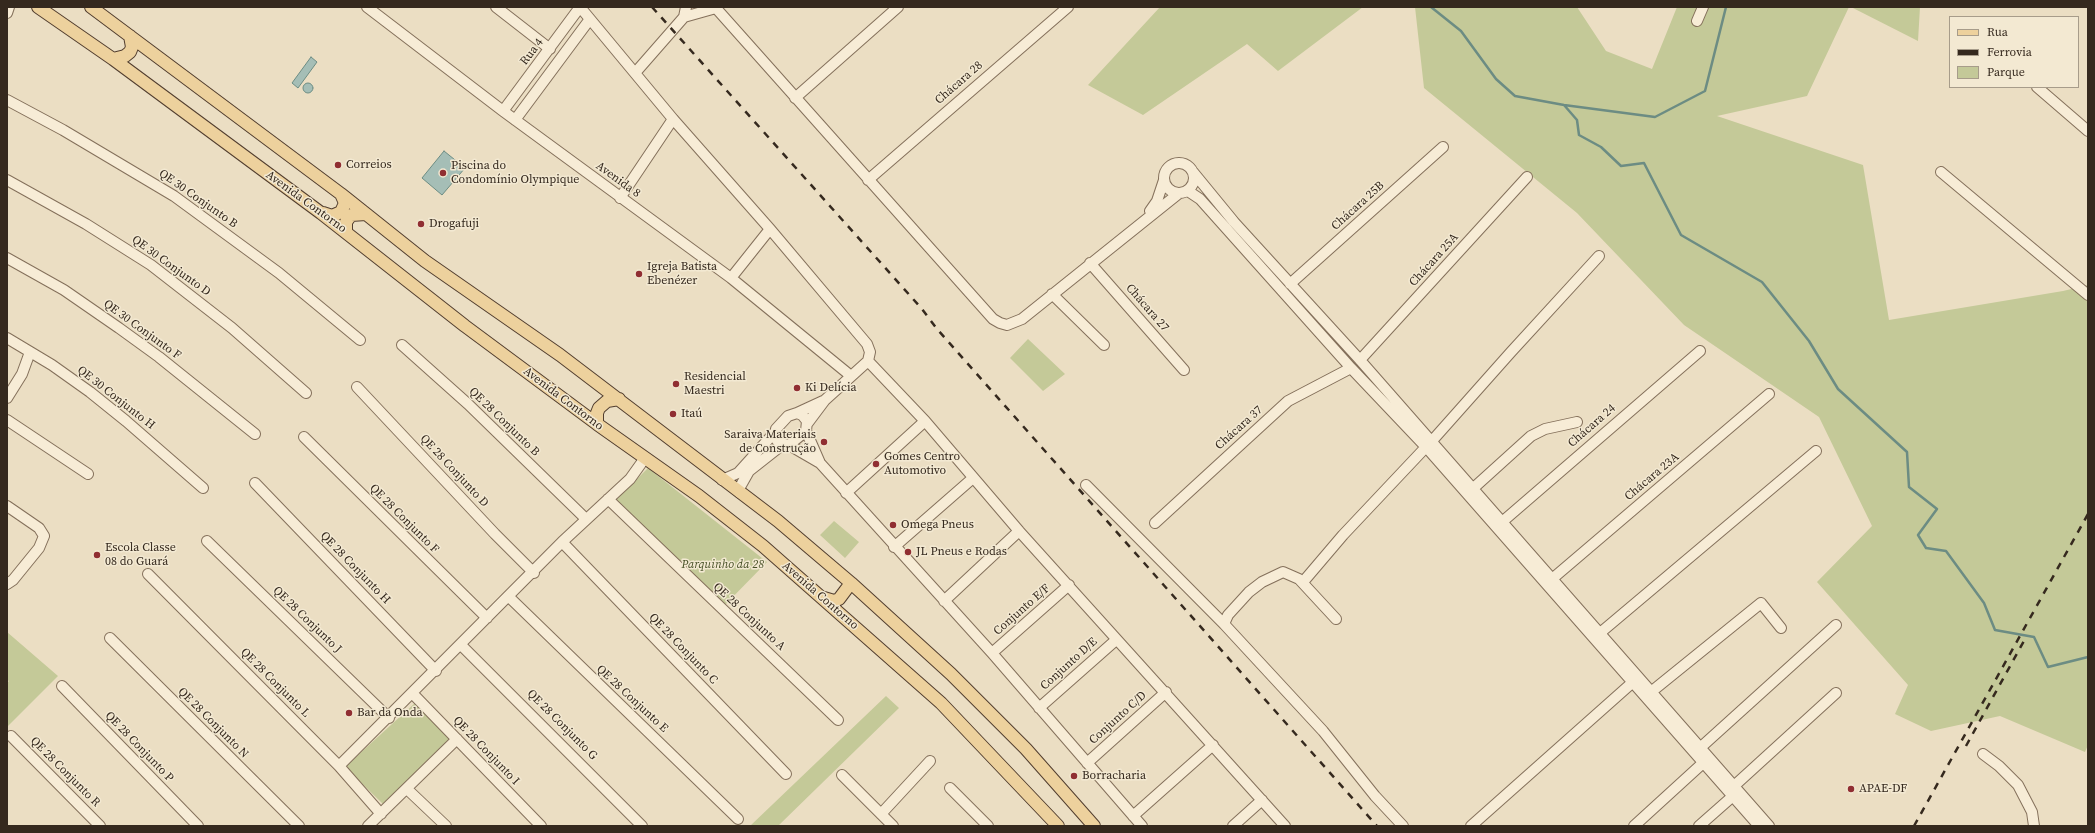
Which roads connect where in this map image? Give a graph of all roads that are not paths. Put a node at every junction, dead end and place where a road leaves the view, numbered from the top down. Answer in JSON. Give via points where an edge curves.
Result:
{"nodes":[{"id":1,"x":9,"y":7,"type":"edge"},
{"id":2,"x":38,"y":7,"type":"edge"},
{"id":3,"x":91,"y":7,"type":"edge"},
{"id":4,"x":366,"y":7,"type":"edge"},
{"id":5,"x":496,"y":7,"type":"edge"},
{"id":6,"x":580,"y":7,"type":"edge"},
{"id":7,"x":898,"y":7,"type":"edge"},
{"id":8,"x":1068,"y":7,"type":"edge"},
{"id":9,"x":1703,"y":7,"type":"edge"},
{"id":10,"x":715,"y":8,"type":"edge"},
{"id":11,"x":100,"y":11,"type":"edge"},
{"id":12,"x":685,"y":12,"type":"edge"},
{"id":13,"x":7,"y":13,"type":"edge"},
{"id":14,"x":590,"y":18,"type":"junction"},
{"id":15,"x":1697,"y":21,"type":"dead end"},
{"id":16,"x":130,"y":36,"type":"junction"},
{"id":17,"x":553,"y":46,"type":"junction"},
{"id":18,"x":566,"y":51,"type":"junction"},
{"id":19,"x":112,"y":59,"type":"junction"},
{"id":20,"x":635,"y":73,"type":"junction"},
{"id":21,"x":531,"y":75,"type":"junction"},
{"id":22,"x":542,"y":83,"type":"junction"},
{"id":23,"x":2038,"y":88,"type":"edge"},
{"id":24,"x":795,"y":98,"type":"junction"},
{"id":25,"x":7,"y":100,"type":"edge"},
{"id":26,"x":503,"y":111,"type":"junction"},
{"id":27,"x":673,"y":119,"type":"junction"},
{"id":28,"x":515,"y":120,"type":"junction"},
{"id":29,"x":2088,"y":131,"type":"edge"},
{"id":30,"x":1443,"y":147,"type":"dead end"},
{"id":31,"x":1193,"y":172,"type":"junction"},
{"id":32,"x":1941,"y":172,"type":"dead end"},
{"id":33,"x":1527,"y":177,"type":"dead end"},
{"id":34,"x":7,"y":180,"type":"edge"},
{"id":35,"x":868,"y":180,"type":"junction"},
{"id":36,"x":1164,"y":180,"type":"junction"},
{"id":37,"x":1188,"y":191,"type":"junction"},
{"id":38,"x":341,"y":194,"type":"junction"},
{"id":39,"x":1178,"y":194,"type":"junction"},
{"id":40,"x":620,"y":198,"type":"junction"},
{"id":41,"x":321,"y":213,"type":"junction"},
{"id":42,"x":366,"y":214,"type":"junction"},
{"id":43,"x":1145,"y":219,"type":"junction"},
{"id":44,"x":770,"y":229,"type":"junction"},
{"id":45,"x":346,"y":231,"type":"junction"},
{"id":46,"x":1599,"y":256,"type":"dead end"},
{"id":47,"x":7,"y":258,"type":"edge"},
{"id":48,"x":1090,"y":263,"type":"junction"},
{"id":49,"x":731,"y":278,"type":"junction"},
{"id":50,"x":1290,"y":284,"type":"junction"},
{"id":51,"x":1052,"y":294,"type":"junction"},
{"id":52,"x":2088,"y":295,"type":"edge"},
{"id":53,"x":7,"y":338,"type":"edge"},
{"id":54,"x":360,"y":340,"type":"dead end"},
{"id":55,"x":402,"y":345,"type":"dead end"},
{"id":56,"x":1104,"y":345,"type":"dead end"},
{"id":57,"x":1700,"y":350,"type":"dead end"},
{"id":58,"x":30,"y":352,"type":"junction"},
{"id":59,"x":1360,"y":360,"type":"junction"},
{"id":60,"x":868,"y":361,"type":"junction"},
{"id":61,"x":1351,"y":368,"type":"junction"},
{"id":62,"x":1184,"y":370,"type":"dead end"},
{"id":63,"x":851,"y":376,"type":"junction"},
{"id":64,"x":357,"y":387,"type":"dead end"},
{"id":65,"x":306,"y":393,"type":"dead end"},
{"id":66,"x":1769,"y":394,"type":"dead end"},
{"id":67,"x":7,"y":398,"type":"edge"},
{"id":68,"x":619,"y":399,"type":"junction"},
{"id":69,"x":825,"y":400,"type":"junction"},
{"id":70,"x":797,"y":413,"type":"junction"},
{"id":71,"x":7,"y":420,"type":"edge"},
{"id":72,"x":926,"y":421,"type":"junction"},
{"id":73,"x":1577,"y":422,"type":"dead end"},
{"id":74,"x":597,"y":424,"type":"junction"},
{"id":75,"x":807,"y":428,"type":"junction"},
{"id":76,"x":774,"y":432,"type":"junction"},
{"id":77,"x":255,"y":434,"type":"dead end"},
{"id":78,"x":304,"y":437,"type":"dead end"},
{"id":79,"x":1429,"y":444,"type":"junction"},
{"id":80,"x":786,"y":445,"type":"junction"},
{"id":81,"x":1816,"y":451,"type":"dead end"},
{"id":82,"x":645,"y":458,"type":"junction"},
{"id":83,"x":820,"y":463,"type":"junction"},
{"id":84,"x":88,"y":474,"type":"dead end"},
{"id":85,"x":973,"y":478,"type":"junction"},
{"id":86,"x":722,"y":480,"type":"junction"},
{"id":87,"x":255,"y":483,"type":"dead end"},
{"id":88,"x":1086,"y":484,"type":"dead end"},
{"id":89,"x":203,"y":488,"type":"dead end"},
{"id":90,"x":1470,"y":491,"type":"junction"},
{"id":91,"x":740,"y":493,"type":"junction"},
{"id":92,"x":846,"y":493,"type":"junction"},
{"id":93,"x":608,"y":499,"type":"junction"},
{"id":94,"x":7,"y":506,"type":"edge"},
{"id":95,"x":586,"y":519,"type":"junction"},
{"id":96,"x":1502,"y":522,"type":"junction"},
{"id":97,"x":1155,"y":523,"type":"dead end"},
{"id":98,"x":1020,"y":531,"type":"junction"},
{"id":99,"x":207,"y":541,"type":"dead end"},
{"id":100,"x":562,"y":542,"type":"junction"},
{"id":101,"x":894,"y":547,"type":"junction"},
{"id":102,"x":534,"y":573,"type":"junction"},
{"id":103,"x":148,"y":574,"type":"dead end"},
{"id":104,"x":1552,"y":579,"type":"junction"},
{"id":105,"x":1303,"y":582,"type":"junction"},
{"id":106,"x":851,"y":583,"type":"junction"},
{"id":107,"x":7,"y":584,"type":"edge"},
{"id":108,"x":1069,"y":585,"type":"junction"},
{"id":109,"x":508,"y":597,"type":"junction"},
{"id":110,"x":824,"y":598,"type":"junction"},
{"id":111,"x":944,"y":601,"type":"junction"},
{"id":112,"x":487,"y":618,"type":"junction"},
{"id":113,"x":1336,"y":619,"type":"dead end"},
{"id":114,"x":1224,"y":624,"type":"junction"},
{"id":115,"x":1836,"y":625,"type":"dead end"},
{"id":116,"x":1781,"y":628,"type":"dead end"},
{"id":117,"x":1600,"y":633,"type":"junction"},
{"id":118,"x":110,"y":638,"type":"dead end"},
{"id":119,"x":1116,"y":640,"type":"junction"},
{"id":120,"x":461,"y":645,"type":"junction"},
{"id":121,"x":992,"y":653,"type":"junction"},
{"id":122,"x":436,"y":672,"type":"junction"},
{"id":123,"x":1632,"y":682,"type":"junction"},
{"id":124,"x":62,"y":686,"type":"dead end"},
{"id":125,"x":1166,"y":692,"type":"junction"},
{"id":126,"x":1650,"y":692,"type":"junction"},
{"id":127,"x":1836,"y":693,"type":"dead end"},
{"id":128,"x":413,"y":694,"type":"junction"},
{"id":129,"x":1039,"y":708,"type":"junction"},
{"id":130,"x":389,"y":718,"type":"junction"},
{"id":131,"x":838,"y":720,"type":"dead end"},
{"id":132,"x":11,"y":736,"type":"dead end"},
{"id":133,"x":457,"y":739,"type":"junction"},
{"id":134,"x":1213,"y":745,"type":"junction"},
{"id":135,"x":1700,"y":748,"type":"junction"},
{"id":136,"x":1983,"y":754,"type":"dead end"},
{"id":137,"x":930,"y":761,"type":"dead end"},
{"id":138,"x":1703,"y":763,"type":"junction"},
{"id":139,"x":1087,"y":764,"type":"junction"},
{"id":140,"x":339,"y":766,"type":"junction"},
{"id":141,"x":786,"y":774,"type":"dead end"},
{"id":142,"x":842,"y":775,"type":"dead end"},
{"id":143,"x":950,"y":788,"type":"dead end"},
{"id":144,"x":407,"y":789,"type":"junction"},
{"id":145,"x":1733,"y":791,"type":"junction"},
{"id":146,"x":1262,"y":800,"type":"junction"},
{"id":147,"x":381,"y":814,"type":"junction"},
{"id":148,"x":881,"y":814,"type":"junction"},
{"id":149,"x":1133,"y":816,"type":"junction"},
{"id":150,"x":738,"y":819,"type":"dead end"},
{"id":151,"x":100,"y":826,"type":"edge"},
{"id":152,"x":198,"y":826,"type":"edge"},
{"id":153,"x":299,"y":826,"type":"edge"},
{"id":154,"x":368,"y":826,"type":"edge"},
{"id":155,"x":446,"y":826,"type":"edge"},
{"id":156,"x":541,"y":826,"type":"edge"},
{"id":157,"x":642,"y":826,"type":"edge"},
{"id":158,"x":893,"y":826,"type":"edge"},
{"id":159,"x":988,"y":826,"type":"edge"},
{"id":160,"x":1058,"y":826,"type":"edge"},
{"id":161,"x":1094,"y":826,"type":"edge"},
{"id":162,"x":1142,"y":826,"type":"edge"},
{"id":163,"x":1233,"y":826,"type":"edge"},
{"id":164,"x":1285,"y":826,"type":"edge"},
{"id":165,"x":1404,"y":826,"type":"edge"},
{"id":166,"x":1471,"y":826,"type":"edge"},
{"id":167,"x":1634,"y":826,"type":"edge"},
{"id":168,"x":1699,"y":826,"type":"edge"},
{"id":169,"x":1759,"y":826,"type":"edge"},
{"id":170,"x":1769,"y":826,"type":"edge"},
{"id":171,"x":2034,"y":826,"type":"edge"}],
"edges":[{"from":1,"to":13,"type":"street"},
{"from":2,"to":19,"type":"main road","name":"Avenida Contorno"},
{"from":3,"to":11,"type":"main road"},
{"from":4,"to":26,"type":"street","name":"Avenida 8"},
{"from":5,"to":17,"type":"street"},
{"from":6,"to":14,"type":"street"},
{"from":6,"to":17,"type":"street","name":"Rua 4"},
{"from":7,"to":24,"type":"street"},
{"from":8,"to":35,"type":"street","name":"Chácara 28"},
{"from":9,"to":15,"type":"street"},
{"from":10,"to":12,"type":"street"},
{"from":10,"to":24,"type":"street"},
{"from":11,"to":16,"type":"main road"},
{"from":12,"to":20,"type":"street"},
{"from":14,"to":18,"type":"street"},
{"from":14,"to":20,"type":"street"},
{"from":16,"to":19,"type":"main road","via":[[130,52]]},
{"from":16,"to":38,"type":"main road"},
{"from":17,"to":18,"type":"street"},
{"from":17,"to":21,"type":"street","name":"Rua 4"},
{"from":18,"to":22,"type":"street"},
{"from":19,"to":41,"type":"main road","name":"Avenida Contorno"},
{"from":20,"to":27,"type":"street"},
{"from":21,"to":22,"type":"street"},
{"from":21,"to":26,"type":"street","name":"Rua 4"},
{"from":22,"to":28,"type":"street"},
{"from":23,"to":29,"type":"street"},
{"from":24,"to":35,"type":"street"},
{"from":25,"to":54,"type":"street","name":"QE 30 Conjunto B","via":[[174,196],[279,273]]},
{"from":26,"to":28,"type":"street","name":"Avenida 8"},
{"from":27,"to":40,"type":"street"},
{"from":27,"to":44,"type":"street"},
{"from":28,"to":40,"type":"street","name":"Avenida 8"},
{"from":30,"to":50,"type":"street","name":"Chácara 25B"},
{"from":31,"to":36,"type":"street","via":[[1188,165],[1179,163],[1171,166]]},
{"from":31,"to":37,"type":"street","via":[[1195,178]]},
{"from":31,"to":50,"type":"street"},
{"from":32,"to":52,"type":"street"},
{"from":33,"to":59,"type":"street","name":"Chácara 25A"},
{"from":34,"to":65,"type":"street","name":"QE 30 Conjunto D","via":[[86,224],[151,265],[232,328]]},
{"from":35,"to":51,"type":"street","via":[[997,321],[1007,325],[1014,323]]},
{"from":36,"to":39,"type":"street","via":[[1169,189]]},
{"from":36,"to":43,"type":"street","via":[[1157,201]]},
{"from":37,"to":39,"type":"street"},
{"from":37,"to":61,"type":"street","via":[[1200,199]]},
{"from":38,"to":41,"type":"main road","via":[[345,203],[341,212],[332,216]]},
{"from":38,"to":42,"type":"main road"},
{"from":39,"to":43,"type":"street"},
{"from":40,"to":49,"type":"street","name":"Avenida 8"},
{"from":41,"to":45,"type":"main road","name":"Avenida Contorno"},
{"from":42,"to":45,"type":"main road","via":[[351,215],[346,222]]},
{"from":42,"to":68,"type":"main road","via":[[425,261]]},
{"from":43,"to":48,"type":"street"},
{"from":44,"to":49,"type":"street"},
{"from":44,"to":60,"type":"street","via":[[861,336],[869,348]]},
{"from":45,"to":74,"type":"main road","name":"Avenida Contorno","via":[[465,326]]},
{"from":46,"to":79,"type":"street"},
{"from":47,"to":77,"type":"street","name":"QE 30 Conjunto F","via":[[64,290],[119,328]]},
{"from":48,"to":51,"type":"street"},
{"from":48,"to":62,"type":"street","name":"Chácara 27"},
{"from":49,"to":63,"type":"street","name":"Avenida 8"},
{"from":50,"to":59,"type":"street"},
{"from":51,"to":56,"type":"street"},
{"from":53,"to":58,"type":"street","name":"QE 30 Conjunto H"},
{"from":55,"to":95,"type":"street","name":"QE 28 Conjunto B","via":[[468,404]]},
{"from":57,"to":96,"type":"street","name":"Chácara 24"},
{"from":58,"to":67,"type":"street","via":[[22,374]]},
{"from":58,"to":89,"type":"street","name":"QE 30 Conjunto H","via":[[90,392]]},
{"from":59,"to":79,"type":"street"},
{"from":60,"to":63,"type":"street"},
{"from":60,"to":72,"type":"street"},
{"from":61,"to":79,"type":"street"},
{"from":61,"to":97,"type":"street","name":"Chácara 37","via":[[1294,397]]},
{"from":63,"to":69,"type":"street"},
{"from":64,"to":102,"type":"street","name":"QE 28 Conjunto D"},
{"from":66,"to":104,"type":"street","name":"Chácara 23A"},
{"from":68,"to":74,"type":"main road","via":[[608,401],[599,408],[596,413]]},
{"from":68,"to":86,"type":"main road"},
{"from":69,"to":70,"type":"street"},
{"from":69,"to":75,"type":"street"},
{"from":70,"to":75,"type":"street","via":[[805,418]]},
{"from":70,"to":76,"type":"street","via":[[783,420]]},
{"from":71,"to":84,"type":"street"},
{"from":72,"to":85,"type":"street"},
{"from":72,"to":92,"type":"street"},
{"from":73,"to":90,"type":"street","via":[[1545,429],[1531,436]]},
{"from":74,"to":82,"type":"main road","name":"Avenida Contorno"},
{"from":75,"to":80,"type":"street"},
{"from":75,"to":83,"type":"street"},
{"from":76,"to":80,"type":"street","via":[[776,441]]},
{"from":76,"to":86,"type":"street","via":[[738,473]]},
{"from":78,"to":112,"type":"street","name":"QE 28 Conjunto F"},
{"from":79,"to":90,"type":"street"},
{"from":79,"to":105,"type":"street","via":[[1343,535]]},
{"from":80,"to":83,"type":"street"},
{"from":80,"to":91,"type":"street","via":[[749,471],[740,487]]},
{"from":81,"to":117,"type":"street"},
{"from":82,"to":93,"type":"street","via":[[630,479]]},
{"from":82,"to":110,"type":"main road","name":"Avenida Contorno","via":[[752,537]]},
{"from":83,"to":92,"type":"street"},
{"from":85,"to":98,"type":"street"},
{"from":85,"to":101,"type":"street"},
{"from":86,"to":91,"type":"main road"},
{"from":87,"to":122,"type":"street","name":"QE 28 Conjunto H"},
{"from":88,"to":114,"type":"street"},
{"from":90,"to":96,"type":"street"},
{"from":90,"to":123,"type":"street"},
{"from":91,"to":106,"type":"main road","via":[[778,521]]},
{"from":92,"to":101,"type":"street"},
{"from":93,"to":95,"type":"street"},
{"from":93,"to":131,"type":"street","name":"QE 28 Conjunto A"},
{"from":94,"to":107,"type":"street","via":[[39,528],[44,540],[13,580]]},
{"from":95,"to":100,"type":"street"},
{"from":96,"to":104,"type":"street"},
{"from":98,"to":108,"type":"street"},
{"from":98,"to":111,"type":"street"},
{"from":99,"to":130,"type":"street","name":"QE 28 Conjunto J"},
{"from":100,"to":102,"type":"street"},
{"from":100,"to":141,"type":"street","name":"QE 28 Conjunto C"},
{"from":101,"to":111,"type":"street"},
{"from":102,"to":109,"type":"street"},
{"from":103,"to":140,"type":"street","name":"QE 28 Conjunto L"},
{"from":104,"to":117,"type":"street"},
{"from":105,"to":113,"type":"street"},
{"from":105,"to":114,"type":"street","via":[[1287,572],[1270,577],[1236,605]]},
{"from":106,"to":110,"type":"main road","via":[[839,599],[834,601]]},
{"from":106,"to":161,"type":"main road","via":[[902,627],[984,706]]},
{"from":108,"to":119,"type":"street"},
{"from":108,"to":121,"type":"street","name":"Conjunto E/F"},
{"from":109,"to":112,"type":"street"},
{"from":109,"to":150,"type":"street","name":"QE 28 Conjunto E"},
{"from":110,"to":160,"type":"main road","name":"Avenida Contorno","via":[[941,703]]},
{"from":111,"to":121,"type":"street"},
{"from":112,"to":120,"type":"street"},
{"from":114,"to":165,"type":"street","via":[[1323,731],[1375,796]]},
{"from":115,"to":135,"type":"street"},
{"from":116,"to":126,"type":"street","via":[[1760,603]]},
{"from":117,"to":126,"type":"street"},
{"from":118,"to":153,"type":"street","name":"QE 28 Conjunto N"},
{"from":119,"to":125,"type":"street"},
{"from":119,"to":129,"type":"street","name":"Conjunto D/E"},
{"from":120,"to":122,"type":"street"},
{"from":120,"to":157,"type":"street","name":"QE 28 Conjunto G","via":[[495,676]]},
{"from":121,"to":129,"type":"street"},
{"from":122,"to":128,"type":"street"},
{"from":123,"to":138,"type":"street"},
{"from":123,"to":166,"type":"street"},
{"from":124,"to":152,"type":"street","name":"QE 28 Conjunto P"},
{"from":125,"to":134,"type":"street"},
{"from":125,"to":139,"type":"street","name":"Conjunto C/D"},
{"from":126,"to":135,"type":"street"},
{"from":127,"to":145,"type":"street"},
{"from":128,"to":130,"type":"street"},
{"from":128,"to":133,"type":"street","name":"QE 28 Conjunto I"},
{"from":129,"to":139,"type":"street"},
{"from":130,"to":140,"type":"street"},
{"from":132,"to":151,"type":"street","name":"QE 28 Conjunto R"},
{"from":133,"to":144,"type":"street"},
{"from":133,"to":156,"type":"street","name":"QE 28 Conjunto I"},
{"from":134,"to":146,"type":"street"},
{"from":134,"to":149,"type":"street"},
{"from":135,"to":145,"type":"street"},
{"from":136,"to":171,"type":"street","via":[[2012,777],[2018,785],[2032,812]]},
{"from":137,"to":148,"type":"street"},
{"from":138,"to":145,"type":"street"},
{"from":138,"to":167,"type":"street"},
{"from":139,"to":149,"type":"street"},
{"from":140,"to":147,"type":"street","name":"QE 28 Conjunto L"},
{"from":142,"to":148,"type":"street"},
{"from":143,"to":159,"type":"street"},
{"from":144,"to":147,"type":"street"},
{"from":144,"to":155,"type":"street"},
{"from":145,"to":168,"type":"street"},
{"from":145,"to":169,"type":"street"},
{"from":145,"to":170,"type":"street"},
{"from":146,"to":163,"type":"street"},
{"from":146,"to":164,"type":"street"},
{"from":147,"to":154,"type":"street"},
{"from":148,"to":158,"type":"street"},
{"from":149,"to":162,"type":"street"}]}
